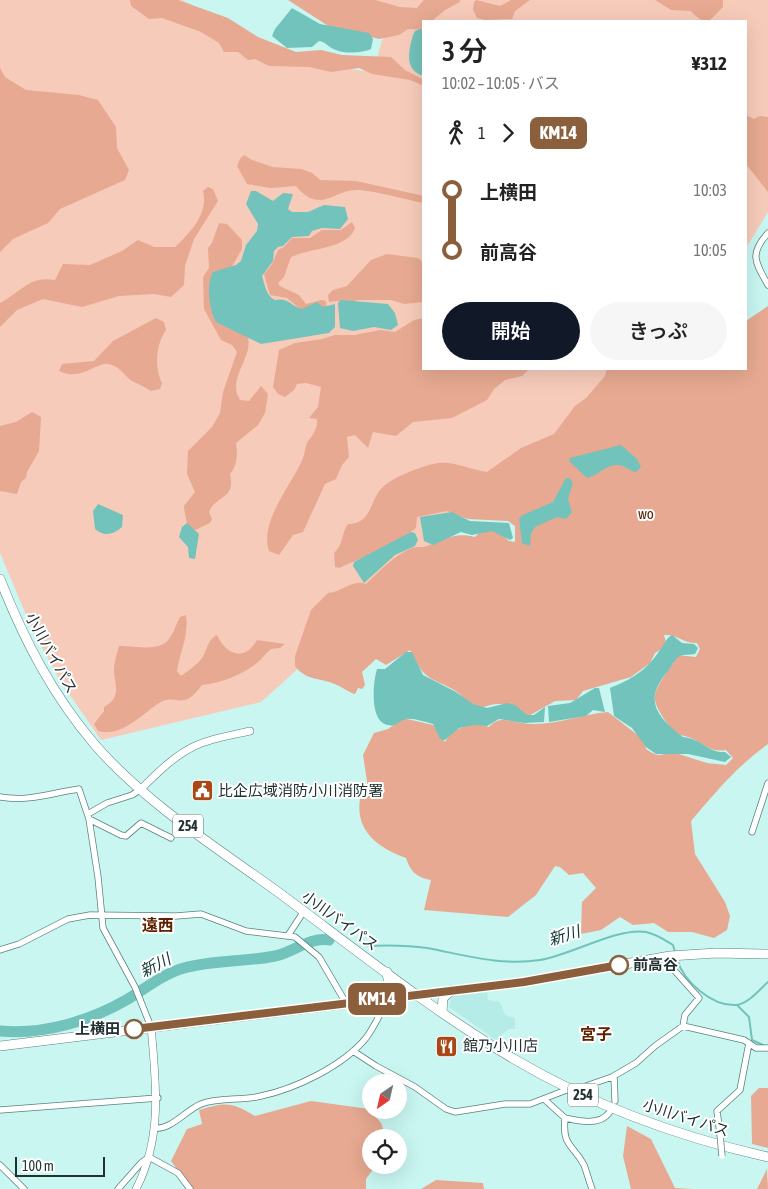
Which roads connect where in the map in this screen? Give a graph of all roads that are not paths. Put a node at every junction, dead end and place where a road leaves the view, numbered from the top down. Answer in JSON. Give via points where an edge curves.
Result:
{"nodes":[{"id":1,"x":768,"y":233,"type":"edge"},
{"id":2,"x":768,"y":285,"type":"edge"},
{"id":3,"x":0,"y":579,"type":"edge"},
{"id":4,"x":250,"y":731,"type":"dead end"},
{"id":5,"x":768,"y":783,"type":"edge"},
{"id":6,"x":141,"y":789,"type":"junction"},
{"id":7,"x":0,"y":796,"type":"edge"},
{"id":8,"x":89,"y":816,"type":"junction"},
{"id":9,"x":752,"y":832,"type":"dead end"},
{"id":10,"x":171,"y":838,"type":"dead end"},
{"id":11,"x":304,"y":911,"type":"junction"},
{"id":12,"x":100,"y":915,"type":"junction"},
{"id":13,"x":288,"y":934,"type":"junction"},
{"id":14,"x":0,"y":950,"type":"edge"},
{"id":15,"x":768,"y":954,"type":"edge"},
{"id":16,"x":670,"y":956,"type":"junction"},
{"id":17,"x":387,"y":972,"type":"junction"},
{"id":18,"x":452,"y":990,"type":"junction"},
{"id":19,"x":416,"y":994,"type":"junction"},
{"id":20,"x":388,"y":998,"type":"junction"},
{"id":21,"x":375,"y":1000,"type":"junction"},
{"id":22,"x":346,"y":1003,"type":"junction"},
{"id":23,"x":442,"y":1012,"type":"junction"},
{"id":24,"x":683,"y":1026,"type":"junction"},
{"id":25,"x":151,"y":1027,"type":"junction"},
{"id":26,"x":749,"y":1043,"type":"junction"},
{"id":27,"x":0,"y":1046,"type":"edge"},
{"id":28,"x":768,"y":1048,"type":"edge"},
{"id":29,"x":353,"y":1051,"type":"junction"},
{"id":30,"x":614,"y":1076,"type":"junction"},
{"id":31,"x":573,"y":1090,"type":"junction"},
{"id":32,"x":158,"y":1098,"type":"junction"},
{"id":33,"x":545,"y":1100,"type":"junction"},
{"id":34,"x":615,"y":1101,"type":"dead end"},
{"id":35,"x":0,"y":1110,"type":"edge"},
{"id":36,"x":610,"y":1114,"type":"dead end"},
{"id":37,"x":565,"y":1118,"type":"junction"},
{"id":38,"x":155,"y":1128,"type":"junction"},
{"id":39,"x":768,"y":1156,"type":"edge"},
{"id":40,"x":149,"y":1157,"type":"junction"},
{"id":41,"x":722,"y":1159,"type":"dead end"},
{"id":42,"x":0,"y":1165,"type":"edge"},
{"id":43,"x":24,"y":1189,"type":"edge"},
{"id":44,"x":118,"y":1189,"type":"edge"},
{"id":45,"x":136,"y":1189,"type":"edge"},
{"id":46,"x":190,"y":1189,"type":"edge"},
{"id":47,"x":592,"y":1189,"type":"edge"}],
"edges":[{"from":1,"to":2,"type":"street","via":[[755,251],[755,263]]},
{"from":3,"to":6,"type":"main road","name":"小川バイパス","number":"254","via":[[26,640],[56,694],[97,746]]},
{"from":4,"to":6,"type":"street","via":[[190,748]]},
{"from":5,"to":9,"type":"street"},
{"from":6,"to":8,"type":"street","via":[[107,802]]},
{"from":6,"to":11,"type":"main road","name":"小川バイパス","number":"254"},
{"from":7,"to":8,"type":"street","via":[[38,798],[79,789]]},
{"from":8,"to":10,"type":"street","via":[[121,835],[126,836],[141,823]]},
{"from":8,"to":12,"type":"street"},
{"from":11,"to":13,"type":"street"},
{"from":11,"to":17,"type":"main road","name":"小川バイパス","number":"254"},
{"from":12,"to":13,"type":"street","via":[[176,916],[194,913],[246,931]]},
{"from":12,"to":14,"type":"street","via":[[68,918],[19,944]]},
{"from":12,"to":25,"type":"street","via":[[107,939],[135,987]]},
{"from":13,"to":22,"type":"street","via":[[319,957]]},
{"from":15,"to":16,"type":"main road"},
{"from":16,"to":18,"type":"main road","via":[[524,982]]},
{"from":16,"to":24,"type":"street","via":[[674,970],[699,998],[685,1015]]},
{"from":17,"to":19,"type":"main road","name":"小川バイパス","number":"254"},
{"from":17,"to":21,"type":"main road","via":[[389,986]]},
{"from":18,"to":19,"type":"main road"},
{"from":18,"to":23,"type":"main road","via":[[443,998]]},
{"from":19,"to":20,"type":"main road"},
{"from":19,"to":23,"type":"main road","name":"小川バイパス","number":"254"},
{"from":20,"to":21,"type":"main road"},
{"from":20,"to":29,"type":"street","via":[[378,1020]]},
{"from":21,"to":22,"type":"main road"},
{"from":22,"to":25,"type":"main road"},
{"from":23,"to":31,"type":"main road","name":"小川バイパス","number":"254","via":[[514,1059]]},
{"from":24,"to":26,"type":"street"},
{"from":24,"to":30,"type":"street"},
{"from":25,"to":27,"type":"main road"},
{"from":25,"to":32,"type":"street"},
{"from":26,"to":28,"type":"street","via":[[756,1048]]},
{"from":26,"to":41,"type":"street","bridge":true,"via":[[740,1090],[717,1111]]},
{"from":29,"to":33,"type":"street","via":[[455,1112]]},
{"from":29,"to":38,"type":"street","via":[[308,1082],[262,1096],[202,1104],[169,1125]]},
{"from":30,"to":31,"type":"street"},
{"from":30,"to":34,"type":"street"},
{"from":31,"to":33,"type":"street"},
{"from":31,"to":39,"type":"main road","name":"小川バイパス","number":"254","via":[[688,1135]]},
{"from":32,"to":35,"type":"street"},
{"from":32,"to":38,"type":"street"},
{"from":33,"to":37,"type":"street"},
{"from":36,"to":37,"type":"street","via":[[595,1121]]},
{"from":37,"to":47,"type":"street","via":[[565,1140],[584,1165]]},
{"from":38,"to":40,"type":"street"},
{"from":40,"to":44,"type":"street"},
{"from":40,"to":45,"type":"street"},
{"from":40,"to":46,"type":"street","via":[[178,1173]]},
{"from":42,"to":43,"type":"street"}]}
